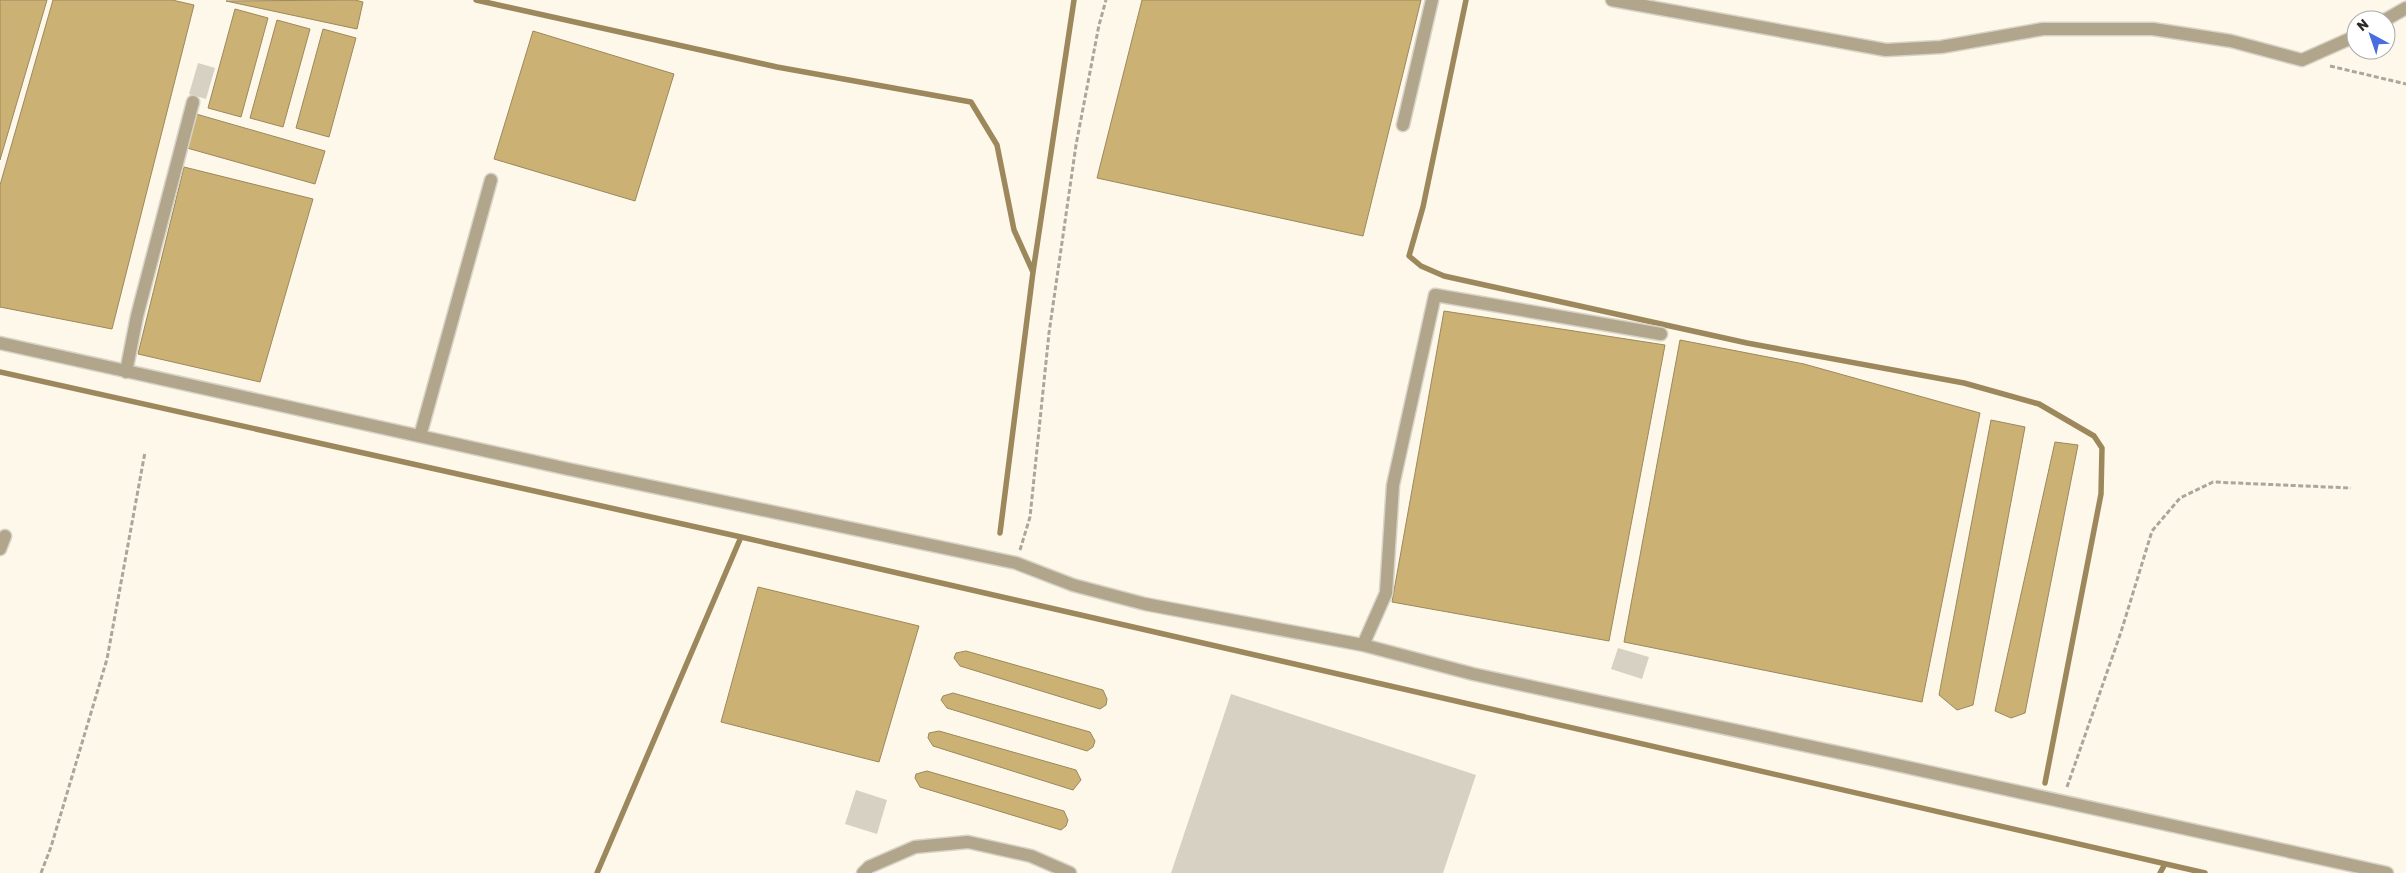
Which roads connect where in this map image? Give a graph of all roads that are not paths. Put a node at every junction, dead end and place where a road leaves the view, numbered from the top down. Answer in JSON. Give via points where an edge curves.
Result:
{"nodes":[{"id":1,"x":1432,"y":0,"type":"edge"},
{"id":2,"x":1612,"y":0,"type":"edge"},
{"id":3,"x":2346,"y":42,"type":"edge"},
{"id":4,"x":193,"y":102,"type":"dead end"},
{"id":5,"x":1403,"y":125,"type":"dead end"},
{"id":6,"x":491,"y":180,"type":"dead end"},
{"id":7,"x":1661,"y":334,"type":"dead end"},
{"id":8,"x":0,"y":342,"type":"edge"},
{"id":9,"x":126,"y":372,"type":"junction"},
{"id":10,"x":420,"y":436,"type":"junction"},
{"id":11,"x":5,"y":536,"type":"dead end"},
{"id":12,"x":0,"y":549,"type":"edge"},
{"id":13,"x":1363,"y":645,"type":"junction"},
{"id":14,"x":864,"y":873,"type":"edge"},
{"id":15,"x":1070,"y":873,"type":"edge"},
{"id":16,"x":2387,"y":873,"type":"edge"}],
"edges":[{"from":1,"to":5,"type":"street"},
{"from":2,"to":3,"type":"street","via":[[1886,50],[1941,47],[2043,30],[2152,29],[2231,41],[2302,60]]},
{"from":4,"to":9,"type":"street","via":[[137,316]]},
{"from":6,"to":10,"type":"street"},
{"from":7,"to":13,"type":"street","via":[[1435,295],[1393,485],[1386,593]]},
{"from":8,"to":9,"type":"street"},
{"from":9,"to":10,"type":"street"},
{"from":10,"to":13,"type":"street","via":[[1016,563],[1073,585],[1145,604]]},
{"from":11,"to":12,"type":"street"},
{"from":13,"to":16,"type":"street","via":[[1473,674]]},
{"from":14,"to":15,"type":"street","via":[[868,867],[915,847],[968,842],[1031,856]]}]}
